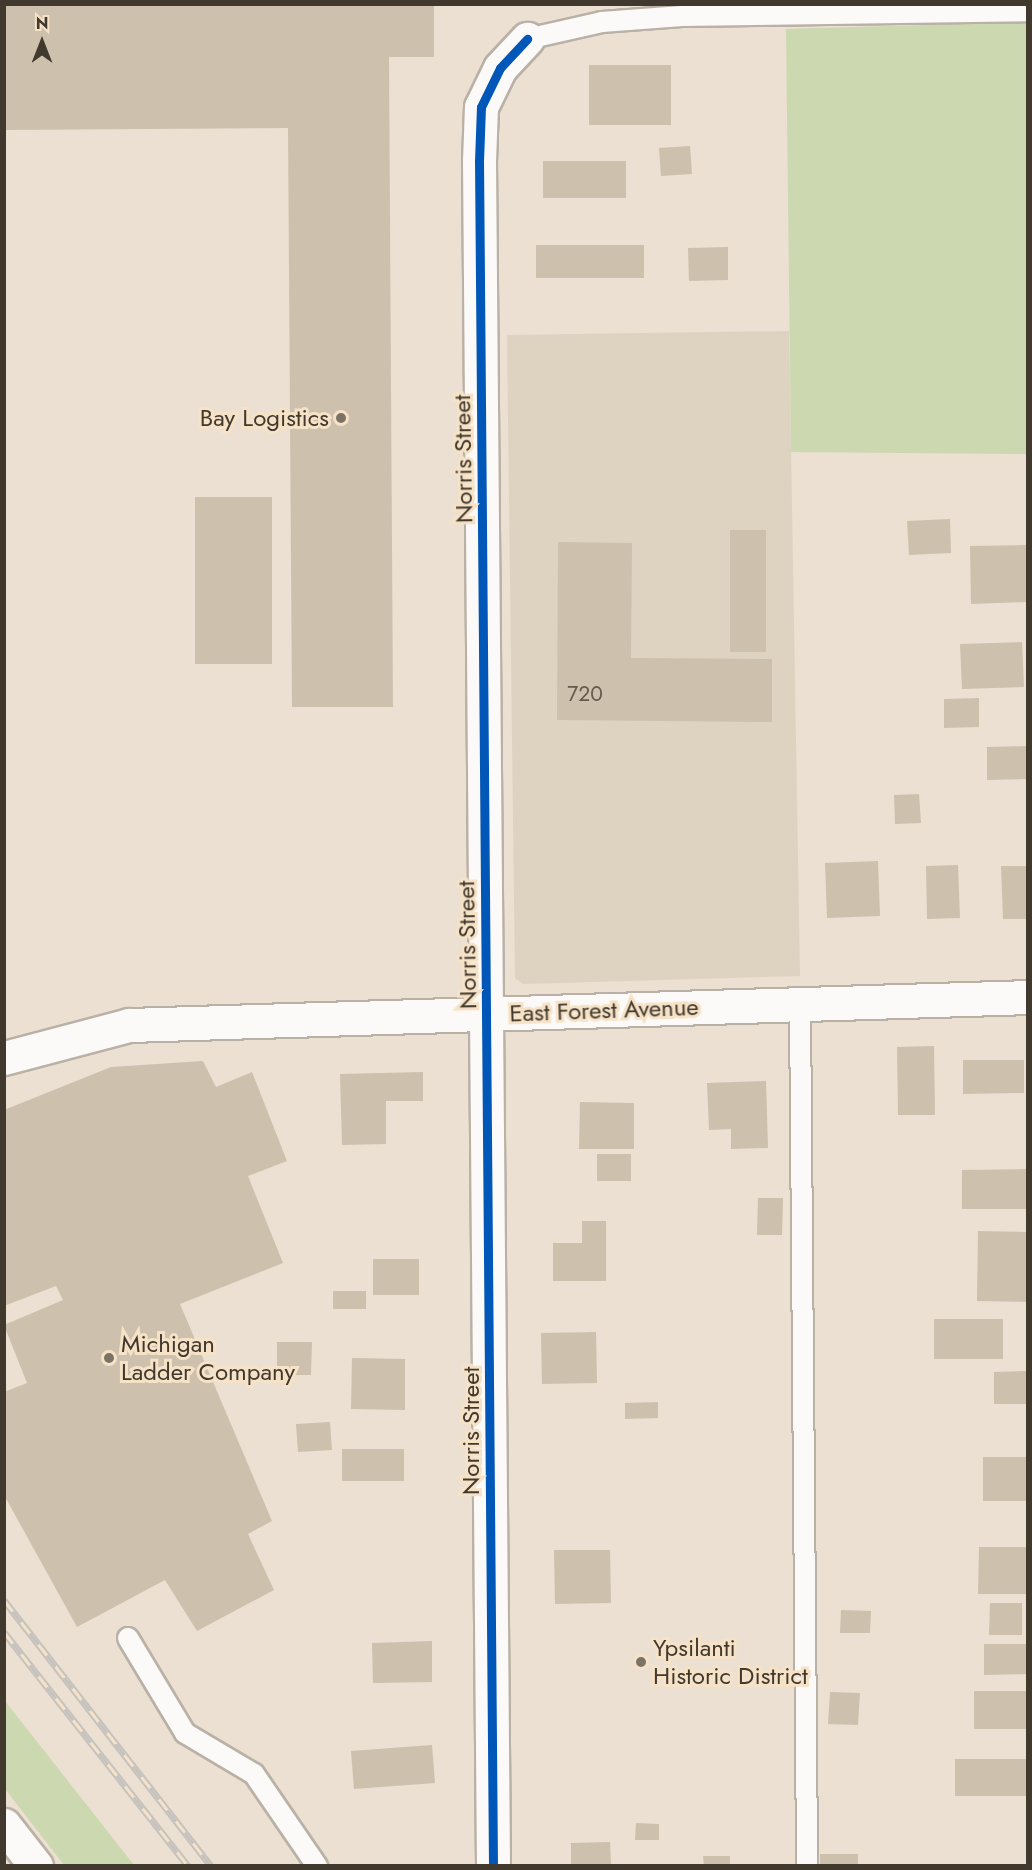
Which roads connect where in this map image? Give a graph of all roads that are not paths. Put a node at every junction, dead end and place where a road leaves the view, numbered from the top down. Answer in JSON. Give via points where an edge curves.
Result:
{"nodes":[{"id":1,"x":1028,"y":11,"type":"edge"},
{"id":2,"x":527,"y":39,"type":"joint"},
{"id":3,"x":1028,"y":997,"type":"edge"},
{"id":4,"x":800,"y":1004,"type":"junction"},
{"id":5,"x":488,"y":1014,"type":"junction"},
{"id":6,"x":4,"y":1058,"type":"edge"},
{"id":7,"x":128,"y":1638,"type":"dead end"},
{"id":8,"x":4,"y":1824,"type":"edge"},
{"id":9,"x":36,"y":1866,"type":"edge"},
{"id":10,"x":317,"y":1866,"type":"edge"},
{"id":11,"x":493,"y":1866,"type":"edge"},
{"id":12,"x":807,"y":1866,"type":"edge"}],
"edges":[{"from":1,"to":2,"type":"lane","name":"Norris Street","via":[[682,16],[602,22]]},
{"from":2,"to":5,"type":"street","name":"Norris Street","via":[[500,68],[482,107],[479,161]]},
{"from":3,"to":4,"type":"street","name":"East Forest Avenue"},
{"from":4,"to":5,"type":"street","name":"East Forest Avenue"},
{"from":4,"to":12,"type":"lane"},
{"from":5,"to":6,"type":"street","name":"East Forest Avenue","via":[[129,1025]]},
{"from":5,"to":11,"type":"street","name":"Norris Street"},
{"from":7,"to":10,"type":"lane","via":[[185,1733],[254,1774]]},
{"from":8,"to":9,"type":"street"}]}
